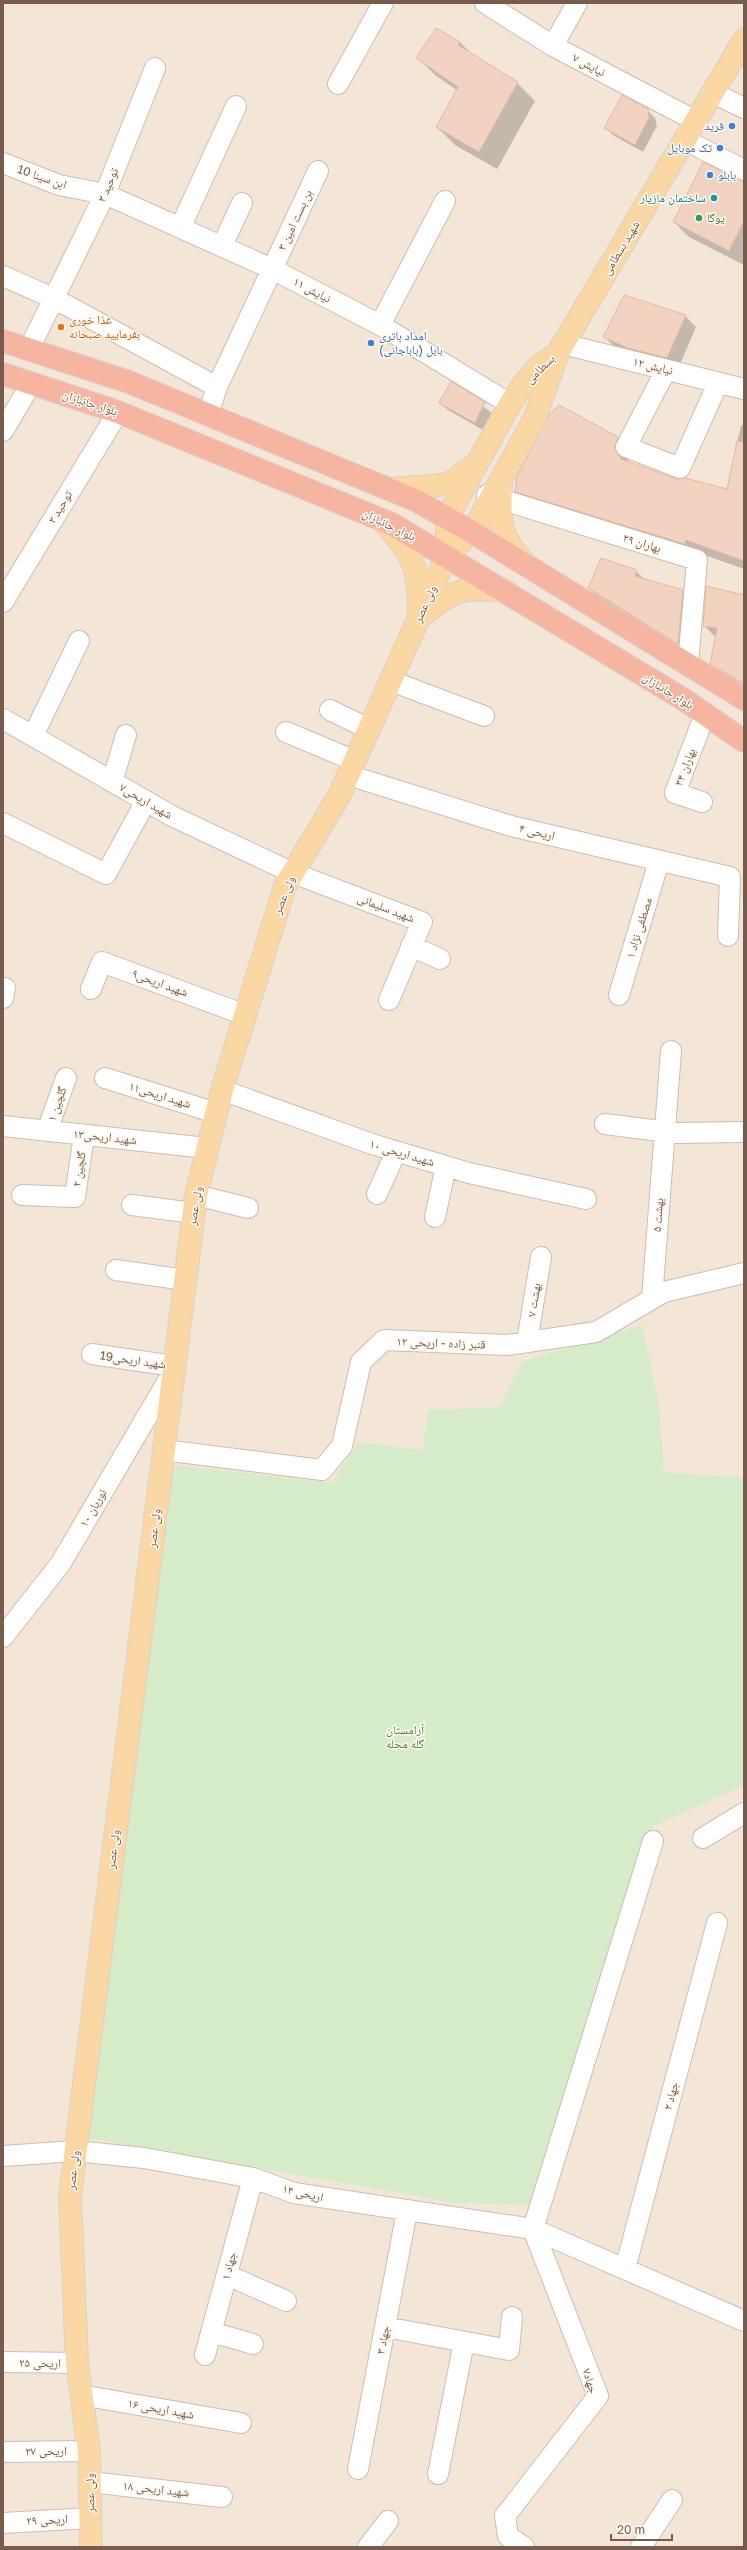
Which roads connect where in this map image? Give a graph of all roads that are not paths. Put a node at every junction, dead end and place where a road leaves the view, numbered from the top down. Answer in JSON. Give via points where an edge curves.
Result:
{"nodes":[{"id":1,"x":384,"y":3,"type":"edge"},
{"id":2,"x":485,"y":3,"type":"edge"},
{"id":3,"x":577,"y":3,"type":"edge"},
{"id":4,"x":744,"y":40,"type":"edge"},
{"id":5,"x":552,"y":46,"type":"junction"},
{"id":6,"x":155,"y":68,"type":"dead end"},
{"id":7,"x":338,"y":84,"type":"dead end"},
{"id":8,"x":713,"y":93,"type":"junction"},
{"id":9,"x":236,"y":106,"type":"dead end"},
{"id":10,"x":744,"y":108,"type":"edge"},
{"id":11,"x":696,"y":121,"type":"junction"},
{"id":12,"x":685,"y":140,"type":"junction"},
{"id":13,"x":3,"y":163,"type":"edge"},
{"id":14,"x":744,"y":170,"type":"edge"},
{"id":15,"x":318,"y":171,"type":"dead end"},
{"id":16,"x":105,"y":194,"type":"junction"},
{"id":17,"x":444,"y":202,"type":"dead end"},
{"id":18,"x":242,"y":203,"type":"dead end"},
{"id":19,"x":181,"y":226,"type":"junction"},
{"id":20,"x":222,"y":246,"type":"junction"},
{"id":21,"x":272,"y":268,"type":"junction"},
{"id":22,"x":3,"y":276,"type":"edge"},
{"id":23,"x":55,"y":299,"type":"junction"},
{"id":24,"x":380,"y":325,"type":"junction"},
{"id":25,"x":3,"y":341,"type":"edge"},
{"id":26,"x":560,"y":348,"type":"junction"},
{"id":27,"x":29,"y":349,"type":"junction"},
{"id":28,"x":666,"y":370,"type":"junction"},
{"id":29,"x":3,"y":374,"type":"edge"},
{"id":30,"x":718,"y":383,"type":"junction"},
{"id":31,"x":31,"y":384,"type":"junction"},
{"id":32,"x":217,"y":387,"type":"junction"},
{"id":33,"x":744,"y":389,"type":"edge"},
{"id":34,"x":510,"y":404,"type":"junction"},
{"id":35,"x":118,"y":412,"type":"junction"},
{"id":36,"x":208,"y":414,"type":"junction"},
{"id":37,"x":3,"y":430,"type":"edge"},
{"id":38,"x":477,"y":464,"type":"junction"},
{"id":39,"x":391,"y":489,"type":"junction"},
{"id":40,"x":495,"y":492,"type":"junction"},
{"id":41,"x":446,"y":518,"type":"junction"},
{"id":42,"x":382,"y":520,"type":"junction"},
{"id":43,"x":472,"y":532,"type":"junction"},
{"id":44,"x":447,"y":555,"type":"junction"},
{"id":45,"x":524,"y":563,"type":"junction"},
{"id":46,"x":6,"y":591,"type":"edge"},
{"id":47,"x":506,"y":591,"type":"junction"},
{"id":48,"x":419,"y":618,"type":"junction"},
{"id":49,"x":79,"y":641,"type":"dead end"},
{"id":50,"x":688,"y":664,"type":"junction"},
{"id":51,"x":391,"y":681,"type":"junction"},
{"id":52,"x":744,"y":699,"type":"edge"},
{"id":53,"x":330,"y":710,"type":"dead end"},
{"id":54,"x":705,"y":714,"type":"junction"},
{"id":55,"x":484,"y":716,"type":"dead end"},
{"id":56,"x":3,"y":719,"type":"edge"},
{"id":57,"x":369,"y":729,"type":"junction"},
{"id":58,"x":286,"y":732,"type":"dead end"},
{"id":59,"x":33,"y":736,"type":"junction"},
{"id":60,"x":126,"y":736,"type":"dead end"},
{"id":61,"x":744,"y":741,"type":"edge"},
{"id":62,"x":351,"y":768,"type":"junction"},
{"id":63,"x":112,"y":782,"type":"junction"},
{"id":64,"x":146,"y":801,"type":"junction"},
{"id":65,"x":702,"y":802,"type":"dead end"},
{"id":66,"x":3,"y":823,"type":"edge"},
{"id":67,"x":660,"y":861,"type":"junction"},
{"id":68,"x":293,"y":873,"type":"junction"},
{"id":69,"x":728,"y":936,"type":"dead end"},
{"id":70,"x":411,"y":946,"type":"junction"},
{"id":71,"x":440,"y":959,"type":"dead end"},
{"id":72,"x":91,"y":989,"type":"dead end"},
{"id":73,"x":619,"y":995,"type":"dead end"},
{"id":74,"x":388,"y":1000,"type":"dead end"},
{"id":75,"x":245,"y":1015,"type":"junction"},
{"id":76,"x":671,"y":1051,"type":"dead end"},
{"id":77,"x":66,"y":1078,"type":"dead end"},
{"id":78,"x":105,"y":1078,"type":"dead end"},
{"id":79,"x":222,"y":1090,"type":"junction"},
{"id":80,"x":216,"y":1113,"type":"junction"},
{"id":81,"x":605,"y":1124,"type":"dead end"},
{"id":82,"x":3,"y":1126,"type":"edge"},
{"id":83,"x":47,"y":1131,"type":"junction"},
{"id":84,"x":663,"y":1131,"type":"junction"},
{"id":85,"x":744,"y":1132,"type":"edge"},
{"id":86,"x":84,"y":1135,"type":"junction"},
{"id":87,"x":207,"y":1148,"type":"junction"},
{"id":88,"x":396,"y":1152,"type":"junction"},
{"id":89,"x":446,"y":1166,"type":"junction"},
{"id":90,"x":22,"y":1194,"type":"dead end"},
{"id":91,"x":377,"y":1194,"type":"dead end"},
{"id":92,"x":586,"y":1199,"type":"dead end"},
{"id":93,"x":194,"y":1204,"type":"junction"},
{"id":94,"x":132,"y":1205,"type":"dead end"},
{"id":95,"x":248,"y":1208,"type":"dead end"},
{"id":96,"x":435,"y":1217,"type":"dead end"},
{"id":97,"x":541,"y":1257,"type":"dead end"},
{"id":98,"x":116,"y":1270,"type":"dead end"},
{"id":99,"x":744,"y":1273,"type":"edge"},
{"id":100,"x":185,"y":1280,"type":"junction"},
{"id":101,"x":652,"y":1299,"type":"junction"},
{"id":102,"x":527,"y":1342,"type":"junction"},
{"id":103,"x":92,"y":1354,"type":"dead end"},
{"id":104,"x":174,"y":1369,"type":"junction"},
{"id":105,"x":163,"y":1450,"type":"junction"},
{"id":106,"x":3,"y":1637,"type":"edge"},
{"id":107,"x":744,"y":1813,"type":"edge"},
{"id":108,"x":703,"y":1838,"type":"dead end"},
{"id":109,"x":653,"y":1842,"type":"dead end"},
{"id":110,"x":717,"y":1924,"type":"dead end"},
{"id":111,"x":75,"y":2151,"type":"junction"},
{"id":112,"x":3,"y":2156,"type":"edge"},
{"id":113,"x":253,"y":2178,"type":"junction"},
{"id":114,"x":407,"y":2211,"type":"junction"},
{"id":115,"x":532,"y":2229,"type":"junction"},
{"id":116,"x":625,"y":2269,"type":"junction"},
{"id":117,"x":227,"y":2275,"type":"junction"},
{"id":118,"x":286,"y":2301,"type":"dead end"},
{"id":119,"x":512,"y":2317,"type":"dead end"},
{"id":120,"x":744,"y":2321,"type":"edge"},
{"id":121,"x":385,"y":2327,"type":"junction"},
{"id":122,"x":211,"y":2332,"type":"junction"},
{"id":123,"x":464,"y":2342,"type":"junction"},
{"id":124,"x":253,"y":2344,"type":"dead end"},
{"id":125,"x":205,"y":2355,"type":"dead end"},
{"id":126,"x":3,"y":2362,"type":"edge"},
{"id":127,"x":76,"y":2363,"type":"junction"},
{"id":128,"x":81,"y":2394,"type":"junction"},
{"id":129,"x":241,"y":2423,"type":"dead end"},
{"id":130,"x":89,"y":2451,"type":"junction"},
{"id":131,"x":3,"y":2452,"type":"edge"},
{"id":132,"x":358,"y":2469,"type":"dead end"},
{"id":133,"x":438,"y":2474,"type":"dead end"},
{"id":134,"x":90,"y":2482,"type":"junction"},
{"id":135,"x":222,"y":2496,"type":"dead end"},
{"id":136,"x":672,"y":2500,"type":"dead end"},
{"id":137,"x":90,"y":2518,"type":"junction"},
{"id":138,"x":388,"y":2521,"type":"dead end"},
{"id":139,"x":3,"y":2523,"type":"edge"},
{"id":140,"x":511,"y":2543,"type":"edge"},
{"id":141,"x":91,"y":2547,"type":"edge"},
{"id":142,"x":368,"y":2547,"type":"edge"},
{"id":143,"x":641,"y":2547,"type":"edge"}],
"edges":[{"from":1,"to":7,"type":"street"},
{"from":2,"to":5,"type":"street","name":"نیایش ۷"},
{"from":3,"to":5,"type":"street"},
{"from":4,"to":8,"type":"main road","name":"شهید بسطامی"},
{"from":5,"to":11,"type":"street","name":"نیایش ۷"},
{"from":6,"to":16,"type":"street","name":"توحید ۳"},
{"from":8,"to":10,"type":"street"},
{"from":8,"to":11,"type":"main road","name":"شهید بسطامی"},
{"from":9,"to":19,"type":"street"},
{"from":11,"to":12,"type":"main road","name":"شهید بسطامی"},
{"from":12,"to":14,"type":"street"},
{"from":12,"to":26,"type":"main road","name":"شهید بسطامی"},
{"from":13,"to":16,"type":"street","name":"ابن سینا 10","via":[[59,185]]},
{"from":15,"to":21,"type":"street","name":"بن بست امین ۳"},
{"from":16,"to":19,"type":"street","name":"نیایش ۱۱"},
{"from":16,"to":23,"type":"street","name":"توحید ۳"},
{"from":17,"to":24,"type":"street"},
{"from":18,"to":20,"type":"street"},
{"from":19,"to":20,"type":"street","name":"نیایش ۱۱"},
{"from":20,"to":21,"type":"street","name":"نیایش ۱۱"},
{"from":21,"to":24,"type":"street","name":"نیایش ۱۱"},
{"from":21,"to":32,"type":"street","name":"بن بست امین ۳"},
{"from":22,"to":23,"type":"street"},
{"from":23,"to":27,"type":"street","name":"توحید ۳"},
{"from":23,"to":32,"type":"street"},
{"from":24,"to":34,"type":"street","name":"نیایش ۱۱"},
{"from":25,"to":27,"type":"highway"},
{"from":26,"to":28,"type":"street","name":"نیایش ۱۲"},
{"from":26,"to":34,"type":"main road","name":"بسطامی","via":[[540,365]]},
{"from":26,"to":40,"type":"main road","name":"بسطامی","via":[[536,418]]},
{"from":27,"to":36,"type":"highway","via":[[129,382]]},
{"from":28,"to":30,"type":"street","name":"نیایش ۱۲"},
{"from":28,"to":30,"type":"street","via":[[626,447],[680,468]]},
{"from":29,"to":31,"type":"highway","name":"بلوار جانبازان"},
{"from":30,"to":33,"type":"street","name":"نیایش ۱۲"},
{"from":31,"to":35,"type":"highway","name":"بلوار جانبازان"},
{"from":31,"to":37,"type":"street"},
{"from":32,"to":36,"type":"street","name":"بن بست امین ۳"},
{"from":34,"to":38,"type":"main road","name":"بسطامی"},
{"from":35,"to":42,"type":"highway","name":"بلوار جانبازان"},
{"from":35,"to":46,"type":"street","name":"توحید ۲"},
{"from":36,"to":39,"type":"highway"},
{"from":38,"to":39,"type":"main road","via":[[450,483]]},
{"from":38,"to":41,"type":"main road","name":"بسطامی"},
{"from":39,"to":41,"type":"highway"},
{"from":40,"to":43,"type":"main road","name":"بسطامی"},
{"from":40,"to":45,"type":"main road","via":[[502,530],[510,547]]},
{"from":40,"to":50,"type":"street","name":"بهاران ۲۹","via":[[697,560]]},
{"from":41,"to":43,"type":"highway"},
{"from":41,"to":44,"type":"main road"},
{"from":42,"to":44,"type":"highway","name":"بلوار جانبازان"},
{"from":42,"to":48,"type":"main road","via":[[408,550],[415,566]]},
{"from":43,"to":44,"type":"main road","name":"بسطامی"},
{"from":43,"to":45,"type":"highway"},
{"from":44,"to":47,"type":"highway","name":"بلوار جانبازان"},
{"from":44,"to":48,"type":"main road","name":"ولی عصر"},
{"from":45,"to":50,"type":"highway"},
{"from":47,"to":48,"type":"main road","via":[[474,588],[459,590],[442,599]]},
{"from":47,"to":54,"type":"highway","name":"بلوار جانبازان"},
{"from":48,"to":51,"type":"main road","name":"ولی عصر"},
{"from":49,"to":59,"type":"street"},
{"from":50,"to":52,"type":"highway"},
{"from":51,"to":55,"type":"street"},
{"from":51,"to":57,"type":"main road","name":"ولی عصر"},
{"from":53,"to":57,"type":"street"},
{"from":54,"to":61,"type":"highway","name":"بلوار جانبازان"},
{"from":54,"to":65,"type":"street","name":"بهاران ۳۴","via":[[675,793]]},
{"from":56,"to":59,"type":"street","name":"شهید اریحی۷"},
{"from":57,"to":62,"type":"main road","name":"ولی عصر"},
{"from":58,"to":62,"type":"street","name":"اریحی ۴"},
{"from":59,"to":63,"type":"street","name":"شهید اریحی۷"},
{"from":60,"to":63,"type":"street"},
{"from":62,"to":67,"type":"street","name":"اریحی ۴","via":[[511,826]]},
{"from":62,"to":68,"type":"main road","name":"ولی عصر","via":[[339,796]]},
{"from":63,"to":64,"type":"street","name":"شهید اریحی۷"},
{"from":64,"to":66,"type":"street","via":[[106,874]]},
{"from":64,"to":68,"type":"street","name":"شهید اریحی۷","via":[[172,816]]},
{"from":67,"to":69,"type":"street","name":"اریحی ۴","via":[[730,878]]},
{"from":67,"to":73,"type":"street","name":"مصطفی نژاد ۱"},
{"from":68,"to":70,"type":"street","name":"شهید سلیمانی","via":[[422,922]]},
{"from":68,"to":75,"type":"main road","name":"ولی عصر","via":[[286,886]]},
{"from":70,"to":71,"type":"street"},
{"from":70,"to":74,"type":"street","name":"شهید سلیمانی"},
{"from":72,"to":75,"type":"street","name":"شهید اریحی۹","via":[[102,962]]},
{"from":75,"to":79,"type":"main road","name":"ولی عصر"},
{"from":76,"to":84,"type":"street","name":"بهشت ۵"},
{"from":77,"to":83,"type":"street","name":"گلچین ۱"},
{"from":78,"to":80,"type":"street","name":"شهید اریحی۱۱"},
{"from":79,"to":80,"type":"main road","name":"ولی عصر"},
{"from":79,"to":88,"type":"street","name":"شهید اریحی ۱۰"},
{"from":80,"to":87,"type":"main road","name":"ولی عصر"},
{"from":81,"to":84,"type":"street"},
{"from":82,"to":83,"type":"street","name":"شهید اریحی۱۳"},
{"from":83,"to":86,"type":"street","name":"شهید اریحی۱۳"},
{"from":84,"to":85,"type":"street"},
{"from":84,"to":101,"type":"street","name":"بهشت ۵"},
{"from":86,"to":87,"type":"street","name":"شهید اریحی۱۳"},
{"from":86,"to":90,"type":"street","name":"گلچین ۲","via":[[75,1197]]},
{"from":87,"to":93,"type":"main road","name":"ولی عصر"},
{"from":88,"to":89,"type":"street","name":"شهید اریحی ۱۰"},
{"from":88,"to":91,"type":"street"},
{"from":89,"to":92,"type":"street","name":"شهید اریحی ۱۰"},
{"from":89,"to":96,"type":"street"},
{"from":93,"to":94,"type":"street"},
{"from":93,"to":95,"type":"street"},
{"from":93,"to":100,"type":"main road","name":"ولی عصر"},
{"from":97,"to":102,"type":"street","name":"بهشت ۷"},
{"from":98,"to":100,"type":"street"},
{"from":99,"to":101,"type":"street","name":"قنبر زاده - اریحی ۱۲","via":[[664,1292]]},
{"from":100,"to":104,"type":"main road","name":"ولی عصر"},
{"from":101,"to":102,"type":"street","name":"قنبر زاده - اریحی ۱۲","via":[[596,1332]]},
{"from":102,"to":105,"type":"street","name":"قنبر زاده - اریحی ۱۲","via":[[507,1345],[384,1340],[361,1362],[342,1446],[322,1470]]},
{"from":103,"to":104,"type":"street","name":"شهید اریحی19"},
{"from":104,"to":105,"type":"main road","name":"ولی عصر"},
{"from":104,"to":106,"type":"street","name":"نوریان ۱۰","via":[[61,1563]]},
{"from":105,"to":111,"type":"main road","name":"ولی عصر"},
{"from":107,"to":108,"type":"street"},
{"from":109,"to":115,"type":"street"},
{"from":110,"to":116,"type":"street","name":"جهاد ۲"},
{"from":111,"to":112,"type":"street","name":"اریحی ۱۴"},
{"from":111,"to":113,"type":"street","name":"اریحی ۱۴","via":[[144,2158]]},
{"from":111,"to":127,"type":"main road","name":"ولی عصر","via":[[70,2196]]},
{"from":113,"to":114,"type":"street","name":"اریحی ۱۴","via":[[294,2193]]},
{"from":113,"to":117,"type":"street","name":"جهاد ۱"},
{"from":114,"to":115,"type":"street","name":"اریحی ۱۴"},
{"from":114,"to":121,"type":"street","name":"جهاد ۳"},
{"from":115,"to":116,"type":"street","name":"اریحی ۱۴"},
{"from":115,"to":140,"type":"street","name":"جهاد۷","via":[[598,2396],[505,2516]]},
{"from":116,"to":120,"type":"street","name":"اریحی ۱۴"},
{"from":117,"to":118,"type":"street"},
{"from":117,"to":122,"type":"street","name":"جهاد ۱"},
{"from":119,"to":123,"type":"street","via":[[509,2350]]},
{"from":121,"to":123,"type":"street"},
{"from":121,"to":132,"type":"street","name":"جهاد ۳"},
{"from":122,"to":124,"type":"street"},
{"from":122,"to":125,"type":"street","name":"جهاد ۱"},
{"from":123,"to":133,"type":"street"},
{"from":126,"to":127,"type":"street","name":"اریحی ۲۵"},
{"from":127,"to":128,"type":"main road","name":"ولی عصر"},
{"from":128,"to":129,"type":"street","name":"شهید اریحی ۱۶"},
{"from":128,"to":130,"type":"main road","name":"ولی عصر"},
{"from":130,"to":131,"type":"street","name":"اریحی ۲۷"},
{"from":130,"to":134,"type":"main road","name":"ولی عصر"},
{"from":134,"to":135,"type":"street","name":"شهید اریحی ۱۸"},
{"from":134,"to":137,"type":"main road","name":"ولی عصر"},
{"from":136,"to":143,"type":"street"},
{"from":137,"to":139,"type":"street","name":"اریحی ۲۹"},
{"from":137,"to":141,"type":"main road","name":"ولی عصر"},
{"from":138,"to":142,"type":"street"}]}
